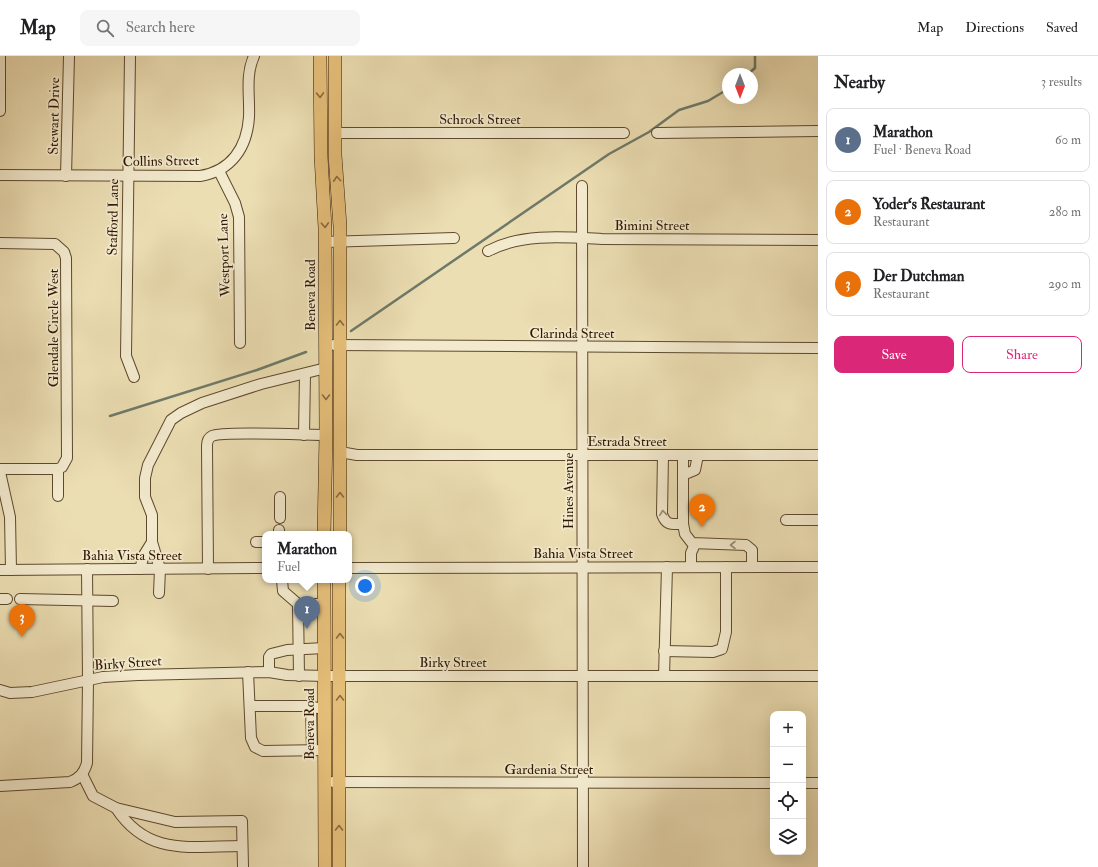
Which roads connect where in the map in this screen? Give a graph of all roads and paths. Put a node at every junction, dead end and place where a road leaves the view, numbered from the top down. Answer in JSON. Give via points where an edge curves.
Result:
{"nodes":[{"id":1,"x":0,"y":56,"type":"edge"},
{"id":2,"x":69,"y":56,"type":"edge"},
{"id":3,"x":130,"y":56,"type":"edge"},
{"id":4,"x":254,"y":56,"type":"edge"},
{"id":5,"x":320,"y":56,"type":"edge"},
{"id":6,"x":335,"y":56,"type":"edge"},
{"id":7,"x":0,"y":111,"type":"edge"},
{"id":8,"x":818,"y":131,"type":"edge"},
{"id":9,"x":657,"y":132,"type":"dead end"},
{"id":10,"x":321,"y":133,"type":"junction"},
{"id":11,"x":335,"y":133,"type":"junction"},
{"id":12,"x":624,"y":133,"type":"dead end"},
{"id":13,"x":219,"y":171,"type":"junction"},
{"id":14,"x":0,"y":175,"type":"edge"},
{"id":15,"x":66,"y":176,"type":"junction"},
{"id":16,"x":128,"y":176,"type":"junction"},
{"id":17,"x":582,"y":186,"type":"dead end"},
{"id":18,"x":454,"y":238,"type":"dead end"},
{"id":19,"x":582,"y":238,"type":"junction"},
{"id":20,"x":818,"y":240,"type":"edge"},
{"id":21,"x":326,"y":242,"type":"junction"},
{"id":22,"x":340,"y":242,"type":"junction"},
{"id":23,"x":0,"y":243,"type":"edge"},
{"id":24,"x":488,"y":251,"type":"dead end"},
{"id":25,"x":240,"y":343,"type":"dead end"},
{"id":26,"x":326,"y":345,"type":"junction"},
{"id":27,"x":341,"y":345,"type":"junction"},
{"id":28,"x":582,"y":347,"type":"junction"},
{"id":29,"x":818,"y":348,"type":"edge"},
{"id":30,"x":326,"y":368,"type":"junction"},
{"id":31,"x":305,"y":374,"type":"junction"},
{"id":32,"x":134,"y":377,"type":"dead end"},
{"id":33,"x":304,"y":435,"type":"junction"},
{"id":34,"x":326,"y":435,"type":"junction"},
{"id":35,"x":340,"y":452,"type":"junction"},
{"id":36,"x":582,"y":454,"type":"junction"},
{"id":37,"x":663,"y":455,"type":"junction"},
{"id":38,"x":683,"y":455,"type":"junction"},
{"id":39,"x":698,"y":455,"type":"junction"},
{"id":40,"x":818,"y":455,"type":"edge"},
{"id":41,"x":58,"y":469,"type":"junction"},
{"id":42,"x":0,"y":470,"type":"edge"},
{"id":43,"x":683,"y":475,"type":"junction"},
{"id":44,"x":58,"y":496,"type":"dead end"},
{"id":45,"x":280,"y":497,"type":"dead end"},
{"id":46,"x":280,"y":518,"type":"dead end"},
{"id":47,"x":786,"y":520,"type":"dead end"},
{"id":48,"x":818,"y":520,"type":"edge"},
{"id":49,"x":684,"y":524,"type":"junction"},
{"id":50,"x":324,"y":531,"type":"edge"},
{"id":51,"x":340,"y":531,"type":"edge"},
{"id":52,"x":152,"y":542,"type":"junction"},
{"id":53,"x":695,"y":544,"type":"junction"},
{"id":54,"x":581,"y":567,"type":"junction"},
{"id":55,"x":667,"y":567,"type":"junction"},
{"id":56,"x":691,"y":567,"type":"junction"},
{"id":57,"x":726,"y":567,"type":"junction"},
{"id":58,"x":752,"y":567,"type":"junction"},
{"id":59,"x":818,"y":567,"type":"edge"},
{"id":60,"x":262,"y":568,"type":"edge"},
{"id":61,"x":352,"y":568,"type":"edge"},
{"id":62,"x":87,"y":569,"type":"junction"},
{"id":63,"x":140,"y":569,"type":"junction"},
{"id":64,"x":160,"y":569,"type":"junction"},
{"id":65,"x":208,"y":569,"type":"junction"},
{"id":66,"x":0,"y":570,"type":"edge"},
{"id":67,"x":11,"y":570,"type":"junction"},
{"id":68,"x":282,"y":583,"type":"edge"},
{"id":69,"x":324,"y":583,"type":"edge"},
{"id":70,"x":339,"y":583,"type":"edge"},
{"id":71,"x":159,"y":593,"type":"dead end"},
{"id":72,"x":20,"y":599,"type":"dead end"},
{"id":73,"x":87,"y":601,"type":"junction"},
{"id":74,"x":113,"y":601,"type":"dead end"},
{"id":75,"x":298,"y":604,"type":"junction"},
{"id":76,"x":324,"y":604,"type":"junction"},
{"id":77,"x":324,"y":648,"type":"junction"},
{"id":78,"x":298,"y":649,"type":"junction"},
{"id":79,"x":664,"y":650,"type":"junction"},
{"id":80,"x":248,"y":672,"type":"junction"},
{"id":81,"x":269,"y":672,"type":"junction"},
{"id":82,"x":299,"y":676,"type":"junction"},
{"id":83,"x":325,"y":676,"type":"junction"},
{"id":84,"x":340,"y":676,"type":"junction"},
{"id":85,"x":582,"y":676,"type":"junction"},
{"id":86,"x":664,"y":676,"type":"junction"},
{"id":87,"x":818,"y":676,"type":"edge"},
{"id":88,"x":88,"y":680,"type":"junction"},
{"id":89,"x":0,"y":690,"type":"edge"},
{"id":90,"x":250,"y":706,"type":"junction"},
{"id":91,"x":311,"y":707,"type":"junction"},
{"id":92,"x":325,"y":709,"type":"junction"},
{"id":93,"x":319,"y":750,"type":"junction"},
{"id":94,"x":82,"y":774,"type":"junction"},
{"id":95,"x":325,"y":782,"type":"junction"},
{"id":96,"x":340,"y":782,"type":"junction"},
{"id":97,"x":582,"y":783,"type":"junction"},
{"id":98,"x":770,"y":783,"type":"edge"},
{"id":99,"x":806,"y":783,"type":"edge"},
{"id":100,"x":818,"y":783,"type":"edge"},
{"id":101,"x":0,"y":786,"type":"edge"},
{"id":102,"x":116,"y":808,"type":"junction"},
{"id":103,"x":242,"y":846,"type":"junction"},
{"id":104,"x":242,"y":867,"type":"edge"},
{"id":105,"x":325,"y":867,"type":"edge"},
{"id":106,"x":339,"y":867,"type":"edge"},
{"id":107,"x":583,"y":867,"type":"edge"}],
"edges":[{"from":1,"to":7,"type":"street"},
{"from":2,"to":15,"type":"street","name":"Stewart Drive"},
{"from":3,"to":16,"type":"street","name":"Stafford Lane"},
{"from":4,"to":13,"type":"street","name":"Collins Street","via":[[249,73],[249,117],[245,139],[233,160]]},
{"from":5,"to":10,"type":"main road","name":"Beneva Road","one_way":true},
{"from":6,"to":11,"type":"main road"},
{"from":8,"to":9,"type":"street"},
{"from":10,"to":11,"type":"main road"},
{"from":10,"to":21,"type":"main road","name":"Beneva Road","one_way":true},
{"from":11,"to":12,"type":"street","name":"Schrock Street"},
{"from":22,"to":11,"type":"main road","one_way":true},
{"from":13,"to":16,"type":"street","name":"Collins Street","via":[[200,176]]},
{"from":13,"to":25,"type":"street","name":"Westport Lane","via":[[239,217]]},
{"from":14,"to":15,"type":"street","name":"Collins Street"},
{"from":15,"to":16,"type":"street","name":"Collins Street"},
{"from":16,"to":32,"type":"street","name":"Stafford Lane","via":[[126,356]]},
{"from":17,"to":19,"type":"street","name":"Hines Avenue"},
{"from":18,"to":22,"type":"street"},
{"from":19,"to":20,"type":"street","name":"Bimini Street"},
{"from":19,"to":24,"type":"street","name":"Bimini Street","via":[[521,240]]},
{"from":19,"to":28,"type":"street","name":"Hines Avenue"},
{"from":21,"to":22,"type":"street"},
{"from":21,"to":26,"type":"main road","name":"Beneva Road"},
{"from":27,"to":22,"type":"main road","one_way":true},
{"from":23,"to":41,"type":"street","name":"Glendale Circle West","via":[[55,244],[64,252],[66,258],[67,458]]},
{"from":26,"to":27,"type":"street","name":"Clarinda Street"},
{"from":26,"to":30,"type":"main road","name":"Beneva Road"},
{"from":27,"to":28,"type":"street","name":"Clarinda Street"},
{"from":27,"to":35,"type":"main road"},
{"from":28,"to":29,"type":"street","name":"Clarinda Street"},
{"from":28,"to":36,"type":"street","name":"Hines Avenue"},
{"from":30,"to":31,"type":"street"},
{"from":30,"to":34,"type":"main road","name":"Beneva Road","one_way":true},
{"from":31,"to":33,"type":"street"},
{"from":31,"to":52,"type":"street","via":[[261,384],[202,403],[181,412],[171,420],[146,471],[145,497],[152,515]]},
{"from":33,"to":34,"type":"street"},
{"from":33,"to":65,"type":"street","via":[[219,434],[208,439]]},
{"from":34,"to":50,"type":"main road","name":"Beneva Road"},
{"from":35,"to":36,"type":"street","name":"Estrada Street","via":[[357,455]]},
{"from":51,"to":35,"type":"main road","one_way":true},
{"from":36,"to":37,"type":"street","name":"Estrada Street"},
{"from":36,"to":54,"type":"street","name":"Hines Avenue"},
{"from":37,"to":38,"type":"street","name":"Estrada Street"},
{"from":49,"to":37,"type":"street","one_way":true,"via":[[664,521]]},
{"from":38,"to":39,"type":"street","name":"Estrada Street"},
{"from":38,"to":43,"type":"street"},
{"from":39,"to":40,"type":"street","name":"Estrada Street"},
{"from":39,"to":43,"type":"street","via":[[695,470]]},
{"from":41,"to":42,"type":"street"},
{"from":41,"to":44,"type":"street","name":"Glendale Circle West"},
{"from":42,"to":67,"type":"street","via":[[10,517]]},
{"from":43,"to":49,"type":"street"},
{"from":45,"to":46,"type":"street"},
{"from":47,"to":48,"type":"street"},
{"from":49,"to":53,"type":"street","via":[[688,541]]},
{"from":52,"to":63,"type":"street","via":[[144,555]]},
{"from":52,"to":64,"type":"street"},
{"from":53,"to":56,"type":"street","via":[[691,553]]},
{"from":58,"to":53,"type":"street","one_way":true,"via":[[752,550],[746,545]]},
{"from":54,"to":55,"type":"street","name":"Bahia Vista Street"},
{"from":54,"to":61,"type":"street","name":"Bahia Vista Street"},
{"from":54,"to":85,"type":"street","name":"Hines Avenue"},
{"from":55,"to":56,"type":"street","name":"Bahia Vista Street"},
{"from":55,"to":79,"type":"street"},
{"from":56,"to":57,"type":"street","name":"Bahia Vista Street"},
{"from":57,"to":58,"type":"street","name":"Bahia Vista Street"},
{"from":57,"to":79,"type":"street","via":[[726,632],[722,649],[718,652]]},
{"from":58,"to":59,"type":"street","name":"Bahia Vista Street"},
{"from":60,"to":65,"type":"street","name":"Bahia Vista Street"},
{"from":62,"to":63,"type":"street","name":"Bahia Vista Street"},
{"from":62,"to":67,"type":"street","name":"Bahia Vista Street"},
{"from":62,"to":73,"type":"street"},
{"from":63,"to":64,"type":"street","name":"Bahia Vista Street"},
{"from":64,"to":65,"type":"street","name":"Bahia Vista Street"},
{"from":64,"to":71,"type":"street"},
{"from":66,"to":67,"type":"street","name":"Bahia Vista Street"},
{"from":68,"to":75,"type":"street","via":[[283,591]]},
{"from":69,"to":76,"type":"main road","name":"Beneva Road"},
{"from":84,"to":70,"type":"main road","one_way":true},
{"from":72,"to":73,"type":"street"},
{"from":73,"to":74,"type":"street"},
{"from":73,"to":88,"type":"street"},
{"from":75,"to":76,"type":"street"},
{"from":75,"to":78,"type":"street"},
{"from":76,"to":77,"type":"main road","name":"Beneva Road"},
{"from":77,"to":78,"type":"street"},
{"from":77,"to":83,"type":"main road","name":"Beneva Road"},
{"from":78,"to":81,"type":"street","via":[[271,654]]},
{"from":78,"to":82,"type":"street"},
{"from":79,"to":86,"type":"street"},
{"from":80,"to":81,"type":"street","name":"Birky Street"},
{"from":80,"to":88,"type":"street","name":"Birky Street","via":[[138,675]]},
{"from":80,"to":90,"type":"street"},
{"from":81,"to":82,"type":"street","name":"Birky Street"},
{"from":82,"to":83,"type":"street","name":"Birky Street"},
{"from":83,"to":84,"type":"street","name":"Birky Street"},
{"from":83,"to":92,"type":"main road","name":"Beneva Road"},
{"from":84,"to":85,"type":"street","name":"Birky Street"},
{"from":96,"to":84,"type":"main road","one_way":true},
{"from":85,"to":86,"type":"street","name":"Birky Street"},
{"from":85,"to":97,"type":"street","name":"Hines Avenue"},
{"from":86,"to":87,"type":"street","name":"Birky Street"},
{"from":88,"to":89,"type":"street","name":"Birky Street","via":[[32,692],[10,693]]},
{"from":88,"to":94,"type":"street","via":[[87,763]]},
{"from":90,"to":91,"type":"street"},
{"from":90,"to":93,"type":"street","via":[[251,738],[255,747],[263,751]]},
{"from":91,"to":92,"type":"street"},
{"from":91,"to":93,"type":"street"},
{"from":92,"to":93,"type":"main road","name":"Beneva Road"},
{"from":93,"to":95,"type":"main road","name":"Beneva Road"},
{"from":94,"to":101,"type":"street","via":[[70,782]]},
{"from":94,"to":102,"type":"street","via":[[93,796]]},
{"from":95,"to":96,"type":"street","name":"Gardenia Street"},
{"from":95,"to":105,"type":"main road","name":"Beneva Road"},
{"from":96,"to":97,"type":"street","name":"Gardenia Street"},
{"from":106,"to":96,"type":"main road","one_way":true},
{"from":97,"to":98,"type":"street","name":"Gardenia Street"},
{"from":97,"to":107,"type":"street","name":"Hines Avenue"},
{"from":99,"to":100,"type":"street"},
{"from":102,"to":103,"type":"street","via":[[126,822],[146,839],[158,844]]},
{"from":102,"to":103,"type":"street","via":[[175,822],[242,821]]},
{"from":103,"to":104,"type":"street"}]}
